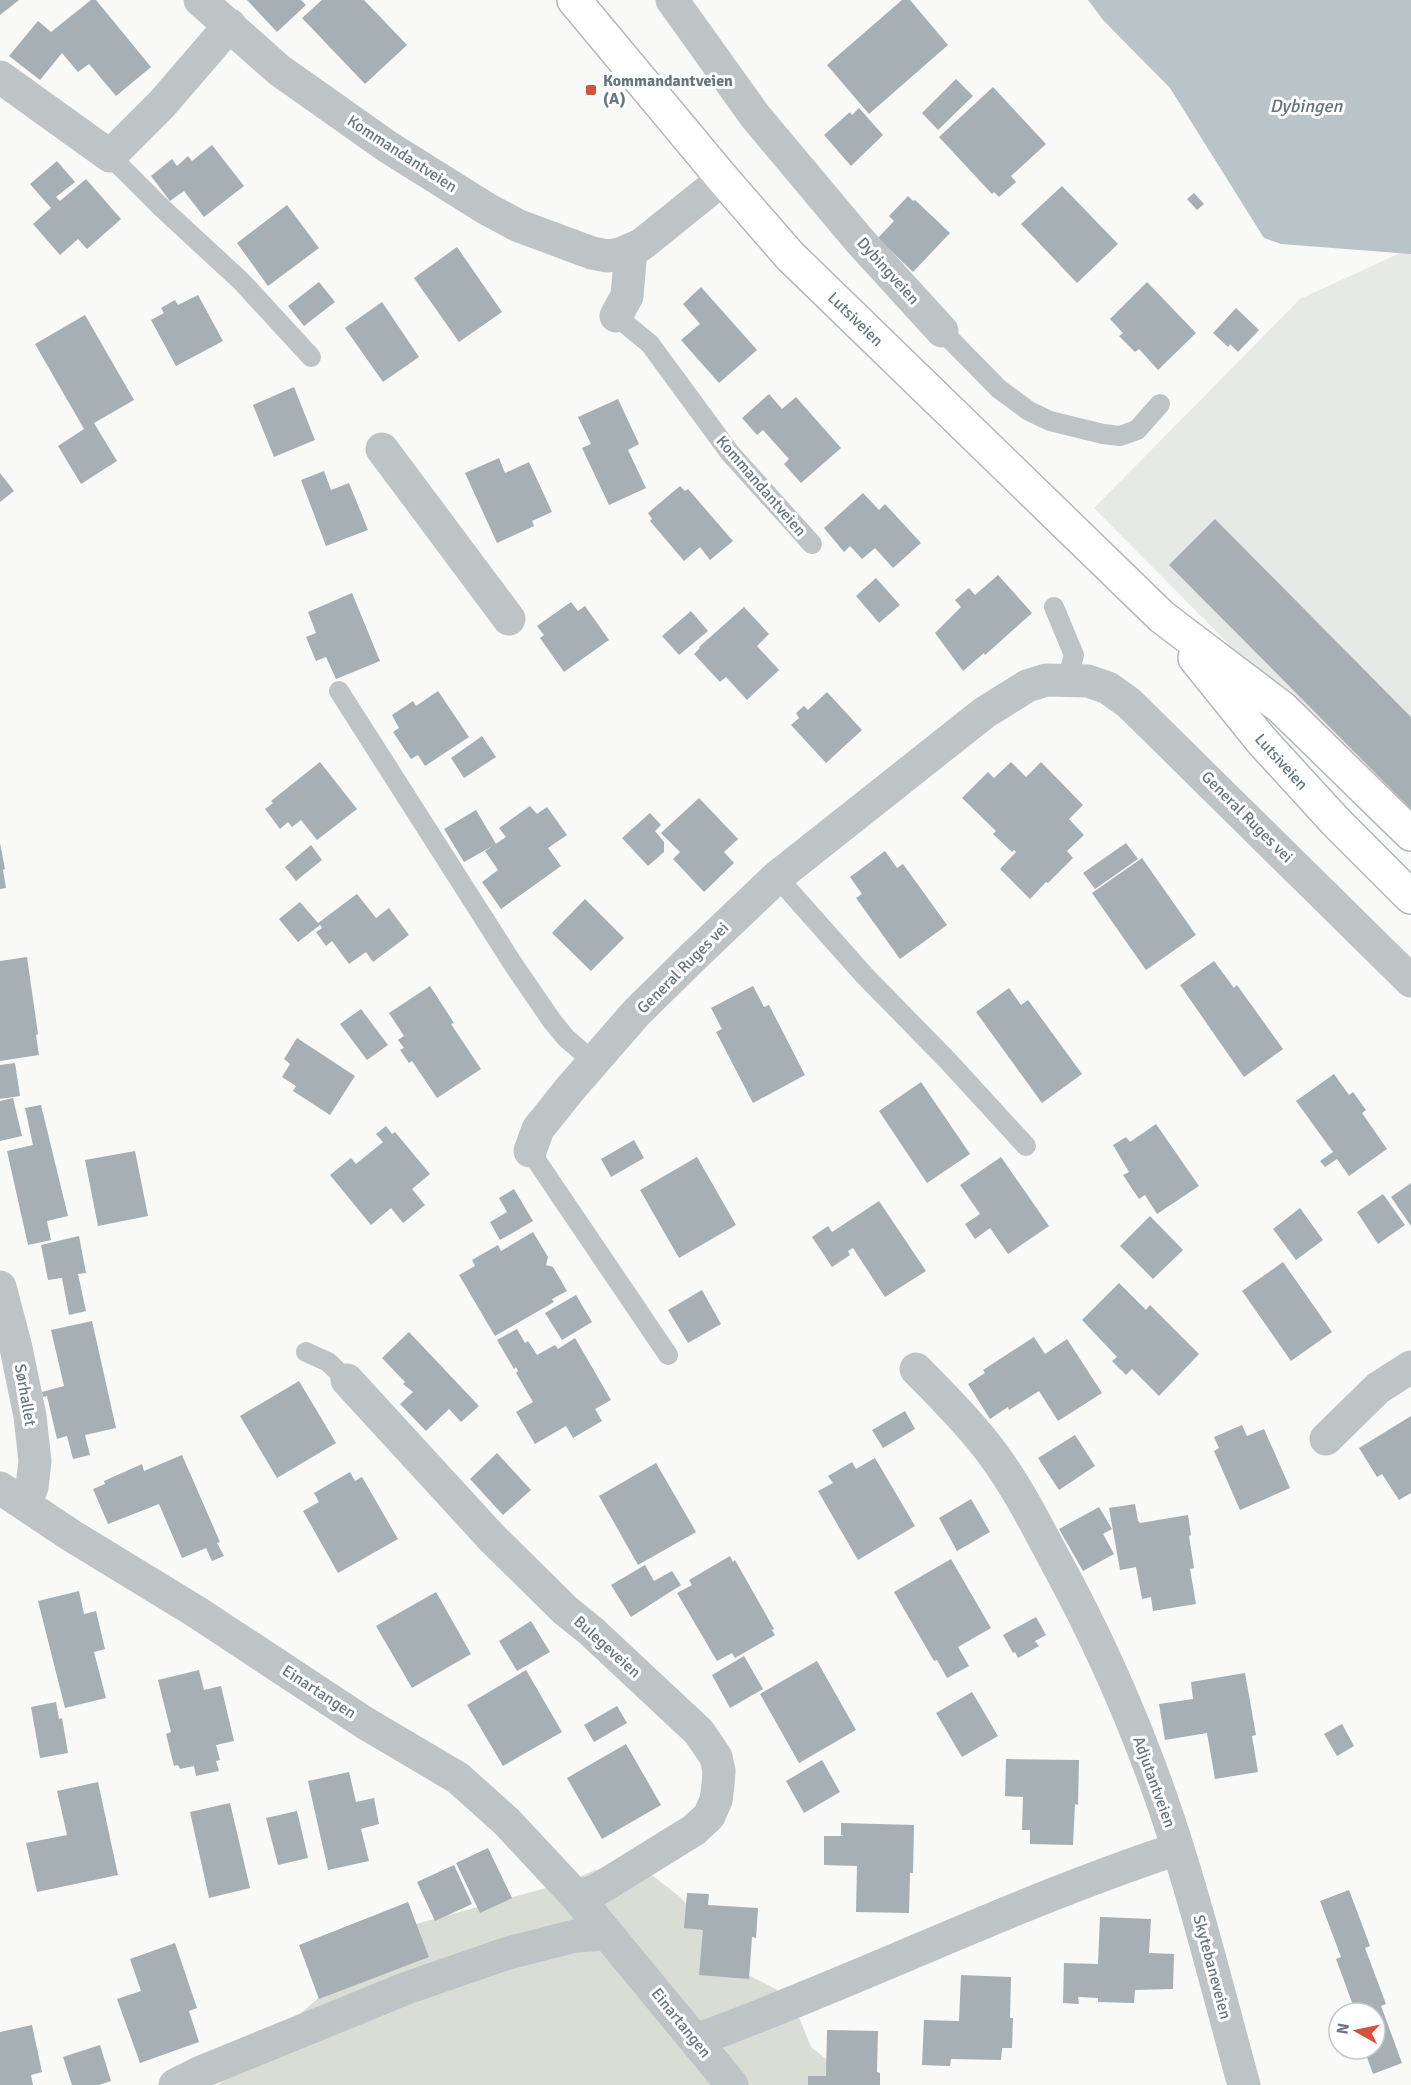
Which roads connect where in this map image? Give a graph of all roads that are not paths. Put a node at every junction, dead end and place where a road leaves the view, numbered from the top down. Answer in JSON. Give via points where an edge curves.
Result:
{"nodes":[{"id":1,"x":200,"y":0,"type":"edge"},
{"id":2,"x":574,"y":0,"type":"edge"},
{"id":3,"x":672,"y":0,"type":"edge"},
{"id":4,"x":230,"y":25,"type":"junction"},
{"id":5,"x":0,"y":77,"type":"edge"},
{"id":6,"x":110,"y":156,"type":"junction"},
{"id":7,"x":723,"y":179,"type":"junction"},
{"id":8,"x":631,"y":250,"type":"junction"},
{"id":9,"x":616,"y":316,"type":"joint"},
{"id":10,"x":942,"y":331,"type":"joint"},
{"id":11,"x":311,"y":357,"type":"dead end"},
{"id":12,"x":1160,"y":404,"type":"dead end"},
{"id":13,"x":382,"y":449,"type":"dead end"},
{"id":14,"x":812,"y":544,"type":"dead end"},
{"id":15,"x":1054,"y":607,"type":"dead end"},
{"id":16,"x":1162,"y":617,"type":"junction"},
{"id":17,"x":509,"y":619,"type":"dead end"},
{"id":18,"x":1068,"y":680,"type":"junction"},
{"id":19,"x":339,"y":691,"type":"dead end"},
{"id":20,"x":1411,"y":834,"type":"edge"},
{"id":21,"x":777,"y":877,"type":"junction"},
{"id":22,"x":1411,"y":897,"type":"edge"},
{"id":23,"x":1411,"y":981,"type":"edge"},
{"id":24,"x":595,"y":1063,"type":"junction"},
{"id":25,"x":1026,"y":1146,"type":"dead end"},
{"id":26,"x":530,"y":1150,"type":"joint"},
{"id":27,"x":0,"y":1287,"type":"edge"},
{"id":28,"x":306,"y":1352,"type":"dead end"},
{"id":29,"x":668,"y":1355,"type":"dead end"},
{"id":30,"x":1411,"y":1367,"type":"edge"},
{"id":31,"x":916,"y":1369,"type":"dead end"},
{"id":32,"x":347,"y":1380,"type":"joint"},
{"id":33,"x":1326,"y":1439,"type":"dead end"},
{"id":34,"x":13,"y":1496,"type":"edge"},
{"id":35,"x":1177,"y":1849,"type":"junction"},
{"id":36,"x":577,"y":1897,"type":"junction"},
{"id":37,"x":608,"y":1934,"type":"junction"},
{"id":38,"x":696,"y":2040,"type":"junction"},
{"id":39,"x":175,"y":2085,"type":"edge"},
{"id":40,"x":732,"y":2085,"type":"edge"},
{"id":41,"x":1244,"y":2085,"type":"edge"}],
"edges":[{"from":1,"to":4,"type":"street","name":"Kommandantveien"},
{"from":2,"to":7,"type":"main road","name":"Lutsiveien"},
{"from":3,"to":10,"type":"street","name":"Dybingveien","via":[[755,116]]},
{"from":4,"to":6,"type":"street","via":[[162,104]]},
{"from":4,"to":8,"type":"street","name":"Kommandantveien","via":[[279,70],[322,102],[487,209],[519,226],[592,254],[607,256]]},
{"from":5,"to":6,"type":"street"},
{"from":6,"to":11,"type":"lane","via":[[241,281]]},
{"from":7,"to":8,"type":"street","name":"Kommandantveien"},
{"from":7,"to":16,"type":"main road","name":"Lutsiveien","via":[[790,256]]},
{"from":8,"to":9,"type":"street","name":"Kommandantveien","via":[[627,296]]},
{"from":9,"to":14,"type":"lane","name":"Kommandantveien","via":[[650,344],[730,453]]},
{"from":10,"to":12,"type":"lane","name":"Dybingveien","via":[[999,389],[1050,421],[1120,435],[1137,430]]},
{"from":13,"to":17,"type":"street"},
{"from":15,"to":18,"type":"lane","via":[[1074,655]]},
{"from":16,"to":20,"type":"main road","name":"Lutsiveien","via":[[1282,708]]},
{"from":16,"to":22,"type":"main road","name":"Lutsiveien","via":[[1261,740]]},
{"from":18,"to":21,"type":"street","name":"General Ruges vei","via":[[1046,680],[1027,686],[984,713]]},
{"from":18,"to":23,"type":"street","name":"General Ruges vei","via":[[1108,688],[1130,703]]},
{"from":19,"to":24,"type":"lane","via":[[552,1021]]},
{"from":21,"to":24,"type":"street","name":"General Ruges vei","via":[[638,1012]]},
{"from":21,"to":25,"type":"lane"},
{"from":24,"to":26,"type":"street","name":"General Ruges vei","via":[[538,1130]]},
{"from":26,"to":29,"type":"lane","name":"General Ruges vei"},
{"from":27,"to":34,"type":"street","name":"Sørhallet","via":[[16,1348],[35,1461],[32,1487]]},
{"from":28,"to":32,"type":"lane","via":[[328,1362]]},
{"from":30,"to":33,"type":"street","via":[[1378,1388]]},
{"from":31,"to":35,"type":"street","name":"Adjutantveien","via":[[993,1454],[1050,1551],[1137,1736]]},
{"from":32,"to":36,"type":"street","name":"Bulegeveien","via":[[492,1538],[699,1732],[716,1757],[718,1785],[709,1816],[694,1830],[597,1890]]},
{"from":34,"to":36,"type":"street","name":"Einartangen","via":[[365,1723],[458,1778],[507,1822]]},
{"from":35,"to":38,"type":"street","name":"Adjutantveien"},
{"from":35,"to":41,"type":"street","name":"Skytebaneveien"},
{"from":36,"to":37,"type":"street","name":"Einartangen"},
{"from":37,"to":38,"type":"street","name":"Einartangen"},
{"from":37,"to":39,"type":"street","via":[[575,1936],[519,1950],[407,1988]]},
{"from":38,"to":40,"type":"street","name":"Einartangen"}]}
